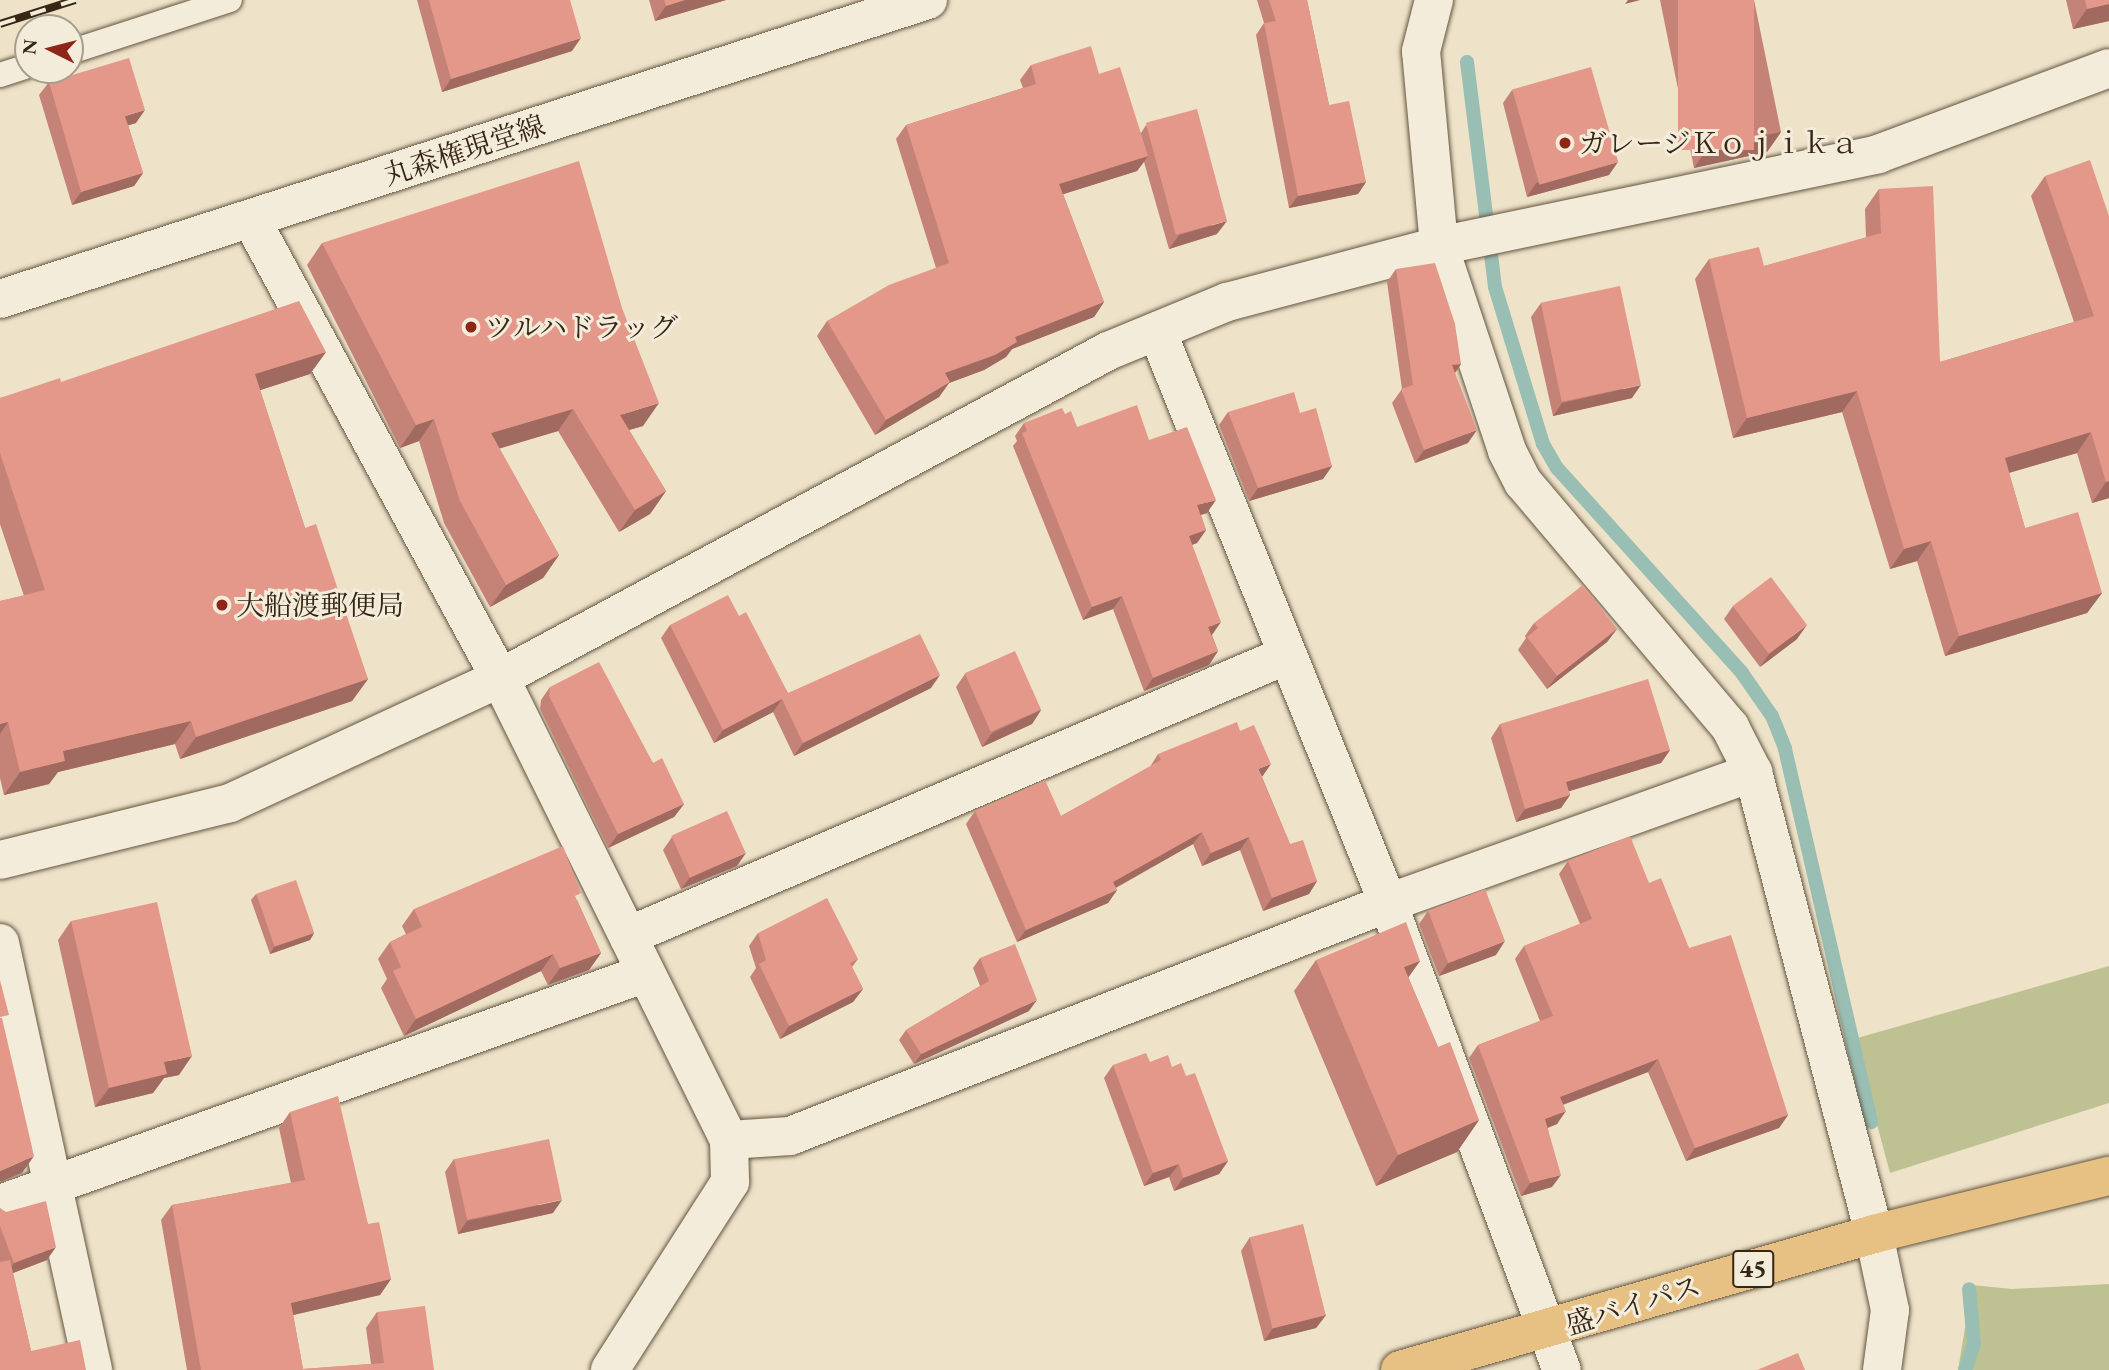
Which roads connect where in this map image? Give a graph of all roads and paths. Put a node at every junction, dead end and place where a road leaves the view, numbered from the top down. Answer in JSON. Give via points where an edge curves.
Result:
{"nodes":[{"id":1,"x":230,"y":0,"type":"edge"},
{"id":2,"x":928,"y":0,"type":"edge"},
{"id":3,"x":1434,"y":0,"type":"edge"},
{"id":4,"x":84,"y":47,"type":"edge"},
{"id":5,"x":2109,"y":68,"type":"edge"},
{"id":6,"x":251,"y":219,"type":"junction"},
{"id":7,"x":1471,"y":239,"type":"junction"},
{"id":8,"x":0,"y":299,"type":"edge"},
{"id":9,"x":1157,"y":331,"type":"junction"},
{"id":10,"x":1287,"y":655,"type":"junction"},
{"id":11,"x":500,"y":678,"type":"junction"},
{"id":12,"x":1754,"y":772,"type":"junction"},
{"id":13,"x":0,"y":860,"type":"edge"},
{"id":14,"x":1388,"y":903,"type":"junction"},
{"id":15,"x":628,"y":936,"type":"junction"},
{"id":16,"x":0,"y":943,"type":"edge"},
{"id":17,"x":646,"y":973,"type":"junction"},
{"id":18,"x":729,"y":1140,"type":"junction"},
{"id":19,"x":2109,"y":1176,"type":"edge"},
{"id":20,"x":54,"y":1181,"type":"junction"},
{"id":21,"x":0,"y":1204,"type":"edge"},
{"id":22,"x":1874,"y":1234,"type":"junction"},
{"id":23,"x":1545,"y":1331,"type":"junction"},
{"id":24,"x":93,"y":1370,"type":"edge"},
{"id":25,"x":610,"y":1370,"type":"edge"},
{"id":26,"x":1400,"y":1370,"type":"edge"},
{"id":27,"x":1562,"y":1370,"type":"edge"},
{"id":28,"x":1882,"y":1370,"type":"edge"}],
"edges":[{"from":1,"to":4,"type":"lane"},
{"from":2,"to":6,"type":"street","name":"丸森権現堂線"},
{"from":3,"to":7,"type":"street","via":[[1421,51]]},
{"from":5,"to":7,"type":"street","via":[[1878,154]]},
{"from":6,"to":8,"type":"street","name":"丸森権現堂線"},
{"from":6,"to":11,"type":"street"},
{"from":7,"to":9,"type":"street","via":[[1227,302]]},
{"from":7,"to":12,"type":"street","via":[[1507,451],[1523,482],[1730,727]]},
{"from":9,"to":10,"type":"street"},
{"from":9,"to":11,"type":"street","via":[[1108,351]]},
{"from":10,"to":14,"type":"street"},
{"from":10,"to":15,"type":"street"},
{"from":11,"to":13,"type":"street","via":[[230,803]]},
{"from":11,"to":15,"type":"street"},
{"from":12,"to":14,"type":"street"},
{"from":12,"to":22,"type":"street"},
{"from":14,"to":18,"type":"street","via":[[790,1136]]},
{"from":14,"to":23,"type":"street"},
{"from":15,"to":17,"type":"street"},
{"from":16,"to":20,"type":"street"},
{"from":17,"to":18,"type":"street"},
{"from":17,"to":20,"type":"street"},
{"from":18,"to":25,"type":"street","via":[[730,1182]]},
{"from":19,"to":22,"type":"highway","name":"盛バイパス","number":"45"},
{"from":20,"to":21,"type":"street"},
{"from":20,"to":24,"type":"street"},
{"from":22,"to":23,"type":"highway","name":"盛バイパス","number":"45"},
{"from":22,"to":28,"type":"street","via":[[1890,1310]]},
{"from":23,"to":26,"type":"highway","name":"盛バイパス","number":"45"},
{"from":23,"to":27,"type":"street"}]}
